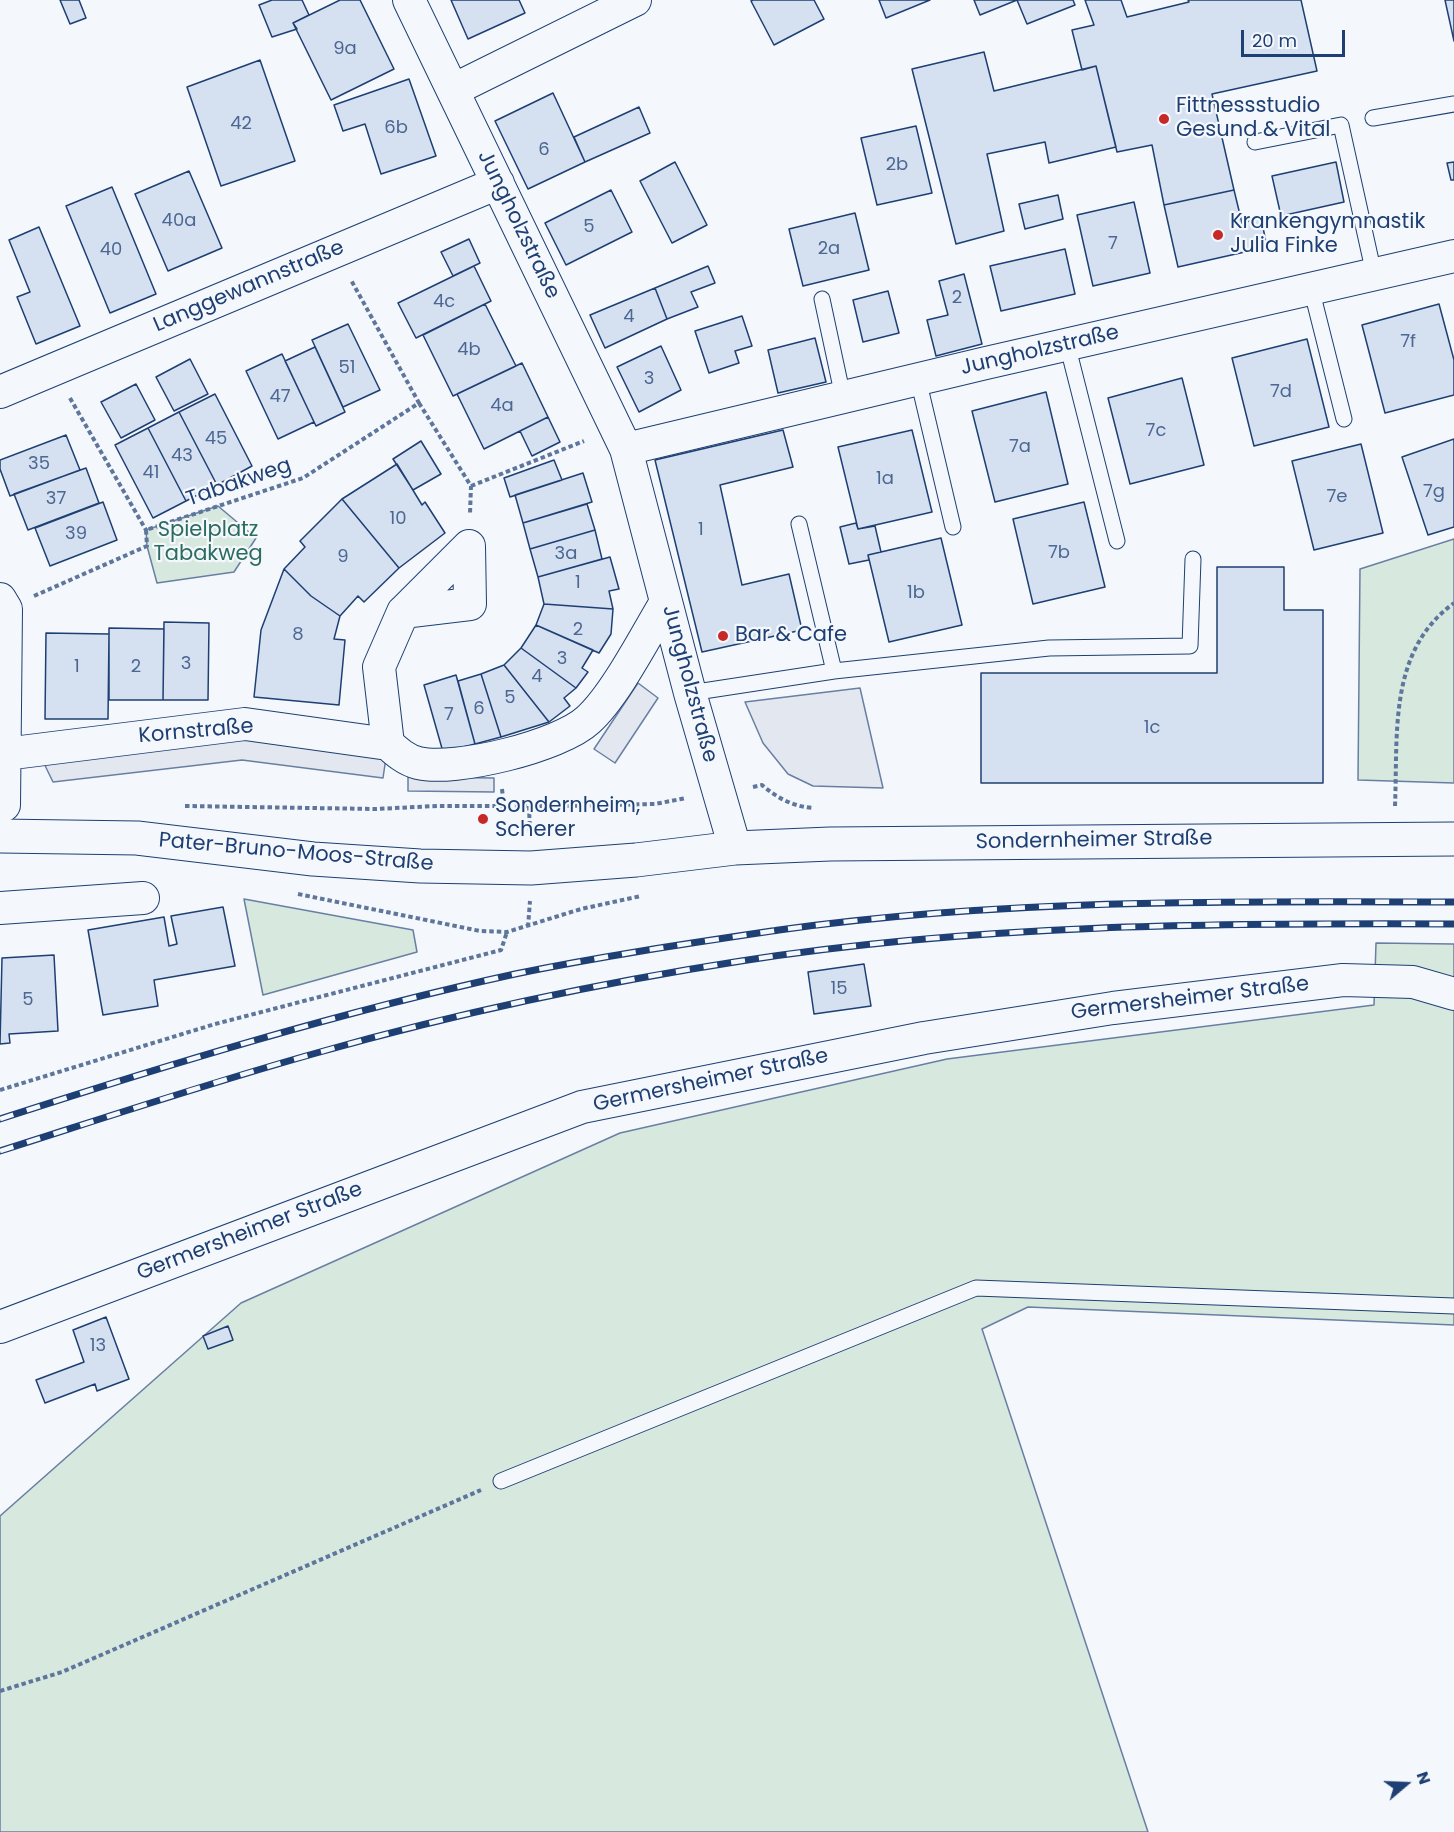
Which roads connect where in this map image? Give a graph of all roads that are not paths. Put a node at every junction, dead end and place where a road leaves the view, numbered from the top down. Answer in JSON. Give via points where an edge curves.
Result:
{"nodes":[{"id":1,"x":409,"y":0,"type":"edge"},
{"id":2,"x":635,"y":0,"type":"edge"},
{"id":3,"x":453,"y":90,"type":"junction"},
{"id":4,"x":1454,"y":104,"type":"edge"},
{"id":5,"x":1373,"y":118,"type":"dead end"},
{"id":6,"x":1255,"y":142,"type":"dead end"},
{"id":7,"x":498,"y":183,"type":"junction"},
{"id":8,"x":1454,"y":256,"type":"edge"},
{"id":9,"x":1374,"y":274,"type":"junction"},
{"id":10,"x":1311,"y":288,"type":"junction"},
{"id":11,"x":822,"y":299,"type":"dead end"},
{"id":12,"x":1067,"y":344,"type":"junction"},
{"id":13,"x":918,"y":379,"type":"junction"},
{"id":14,"x":0,"y":392,"type":"edge"},
{"id":15,"x":843,"y":397,"type":"junction"},
{"id":16,"x":1344,"y":419,"type":"dead end"},
{"id":17,"x":621,"y":439,"type":"junction"},
{"id":18,"x":799,"y":524,"type":"dead end"},
{"id":19,"x":953,"y":526,"type":"dead end"},
{"id":20,"x":1117,"y":541,"type":"dead end"},
{"id":21,"x":1193,"y":560,"type":"dead end"},
{"id":22,"x":666,"y":602,"type":"junction"},
{"id":23,"x":3,"y":604,"type":"edge"},
{"id":24,"x":403,"y":612,"type":"junction"},
{"id":25,"x":834,"y":671,"type":"junction"},
{"id":26,"x":690,"y":693,"type":"junction"},
{"id":27,"x":388,"y":744,"type":"junction"},
{"id":28,"x":5,"y":754,"type":"junction"},
{"id":29,"x":2,"y":820,"type":"edge"},
{"id":30,"x":1454,"y":839,"type":"edge"},
{"id":31,"x":735,"y":848,"type":"junction"},
{"id":32,"x":143,"y":898,"type":"dead end"},
{"id":33,"x":0,"y":908,"type":"edge"},
{"id":34,"x":1454,"y":994,"type":"edge"},
{"id":35,"x":1454,"y":1306,"type":"edge"},
{"id":36,"x":0,"y":1327,"type":"edge"},
{"id":37,"x":501,"y":1481,"type":"road end"}],
"edges":[{"from":1,"to":3,"type":"street","name":"Jungholzstraße"},
{"from":2,"to":3,"type":"street"},
{"from":3,"to":7,"type":"street","name":"Jungholzstraße"},
{"from":4,"to":5,"type":"lane"},
{"from":6,"to":9,"type":"lane","via":[[1341,125]]},
{"from":7,"to":14,"type":"street","name":"Langgewannstraße"},
{"from":7,"to":17,"type":"street","name":"Jungholzstraße"},
{"from":8,"to":9,"type":"street","name":"Jungholzstraße"},
{"from":9,"to":10,"type":"street","name":"Jungholzstraße"},
{"from":10,"to":12,"type":"street","name":"Jungholzstraße"},
{"from":10,"to":16,"type":"lane"},
{"from":11,"to":15,"type":"lane"},
{"from":12,"to":13,"type":"street","name":"Jungholzstraße"},
{"from":12,"to":20,"type":"lane"},
{"from":13,"to":15,"type":"street","name":"Jungholzstraße"},
{"from":13,"to":19,"type":"lane"},
{"from":15,"to":17,"type":"street","name":"Jungholzstraße"},
{"from":17,"to":22,"type":"street","name":"Jungholzstraße"},
{"from":18,"to":25,"type":"lane"},
{"from":21,"to":25,"type":"lane","via":[[1190,646],[1049,648]]},
{"from":22,"to":26,"type":"street","name":"Jungholzstraße"},
{"from":22,"to":27,"type":"street","via":[[605,701],[570,733],[504,755],[446,765],[415,763]]},
{"from":23,"to":28,"type":"street"},
{"from":24,"to":24,"type":"street","via":[[470,604],[469,546]]},
{"from":24,"to":27,"type":"street","via":[[380,667]]},
{"from":25,"to":26,"type":"lane"},
{"from":26,"to":31,"type":"street","name":"Jungholzstraße"},
{"from":27,"to":28,"type":"street","name":"Kornstraße","via":[[245,724]]},
{"from":28,"to":29,"type":"street"},
{"from":29,"to":31,"type":"main road","name":"Pater-Bruno-Moos-Straße","via":[[313,859],[420,866],[503,867],[636,860]]},
{"from":30,"to":31,"type":"main road","name":"Sondernheimer Straße"},
{"from":32,"to":33,"type":"street"},
{"from":34,"to":36,"type":"street","name":"Germersheimer Straße","via":[[1413,982],[1343,980],[1113,1008],[924,1038],[582,1107]]},
{"from":35,"to":37,"type":"lane","via":[[976,1288]]}]}
